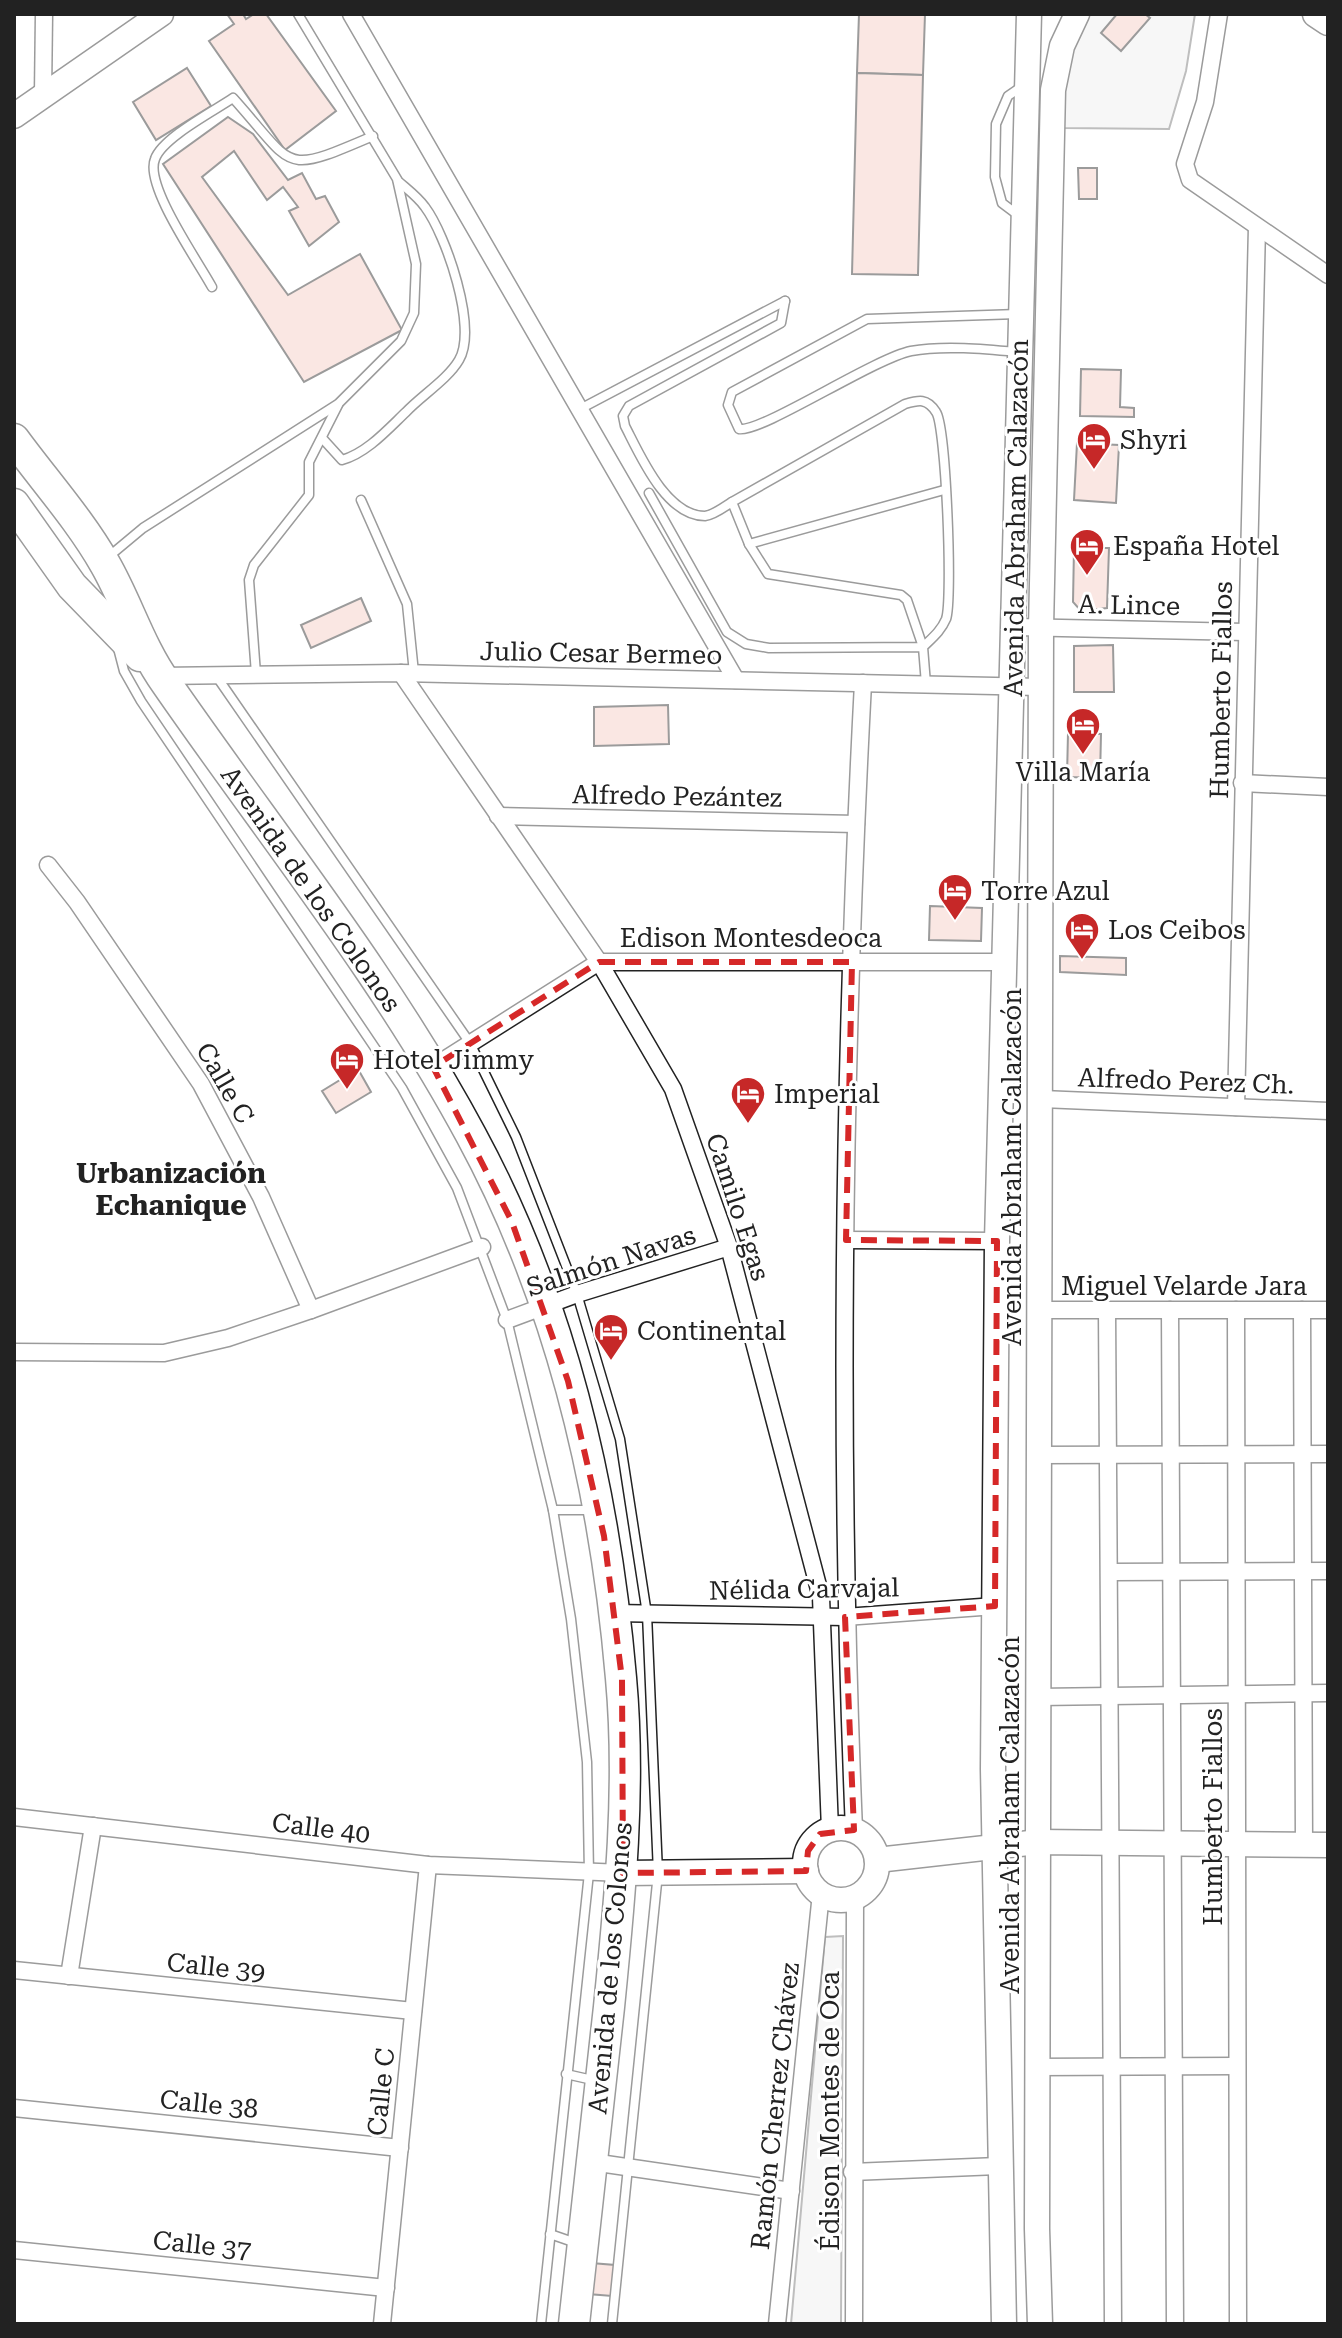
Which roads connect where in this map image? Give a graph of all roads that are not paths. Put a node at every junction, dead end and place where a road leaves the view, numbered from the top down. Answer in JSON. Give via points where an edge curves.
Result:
{"nodes":[{"id":1,"x":44,"y":14,"type":"edge"},
{"id":2,"x":161,"y":14,"type":"edge"},
{"id":3,"x":298,"y":14,"type":"edge"},
{"id":4,"x":351,"y":14,"type":"edge"},
{"id":5,"x":1029,"y":14,"type":"edge"},
{"id":6,"x":1077,"y":14,"type":"edge"},
{"id":7,"x":1219,"y":14,"type":"edge"},
{"id":8,"x":1316,"y":14,"type":"edge"},
{"id":9,"x":1328,"y":22,"type":"edge"},
{"id":10,"x":43,"y":94,"type":"junction"},
{"id":11,"x":14,"y":116,"type":"edge"},
{"id":12,"x":373,"y":136,"type":"junction"},
{"id":13,"x":397,"y":179,"type":"junction"},
{"id":14,"x":1257,"y":227,"type":"junction"},
{"id":15,"x":1328,"y":275,"type":"edge"},
{"id":16,"x":212,"y":287,"type":"dead end"},
{"id":17,"x":1021,"y":314,"type":"junction"},
{"id":18,"x":1020,"y":353,"type":"junction"},
{"id":19,"x":338,"y":404,"type":"junction"},
{"id":20,"x":580,"y":409,"type":"junction"},
{"id":21,"x":322,"y":438,"type":"junction"},
{"id":22,"x":14,"y":439,"type":"edge"},
{"id":23,"x":658,"y":488,"type":"junction"},
{"id":24,"x":944,"y":490,"type":"junction"},
{"id":25,"x":642,"y":497,"type":"junction"},
{"id":26,"x":361,"y":500,"type":"dead end"},
{"id":27,"x":732,"y":502,"type":"junction"},
{"id":28,"x":14,"y":504,"type":"edge"},
{"id":29,"x":749,"y":544,"type":"junction"},
{"id":30,"x":104,"y":561,"type":"junction"},
{"id":31,"x":1011,"y":627,"type":"junction"},
{"id":32,"x":113,"y":628,"type":"junction"},
{"id":33,"x":1041,"y":628,"type":"junction"},
{"id":34,"x":1245,"y":632,"type":"junction"},
{"id":35,"x":923,"y":647,"type":"junction"},
{"id":36,"x":407,"y":673,"type":"junction"},
{"id":37,"x":256,"y":674,"type":"junction"},
{"id":38,"x":216,"y":675,"type":"junction"},
{"id":39,"x":160,"y":676,"type":"junction"},
{"id":40,"x":736,"y":680,"type":"junction"},
{"id":41,"x":863,"y":683,"type":"junction"},
{"id":42,"x":926,"y":684,"type":"junction"},
{"id":43,"x":1009,"y":686,"type":"junction"},
{"id":44,"x":1041,"y":687,"type":"junction"},
{"id":45,"x":1242,"y":783,"type":"junction"},
{"id":46,"x":1328,"y":787,"type":"edge"},
{"id":47,"x":498,"y":816,"type":"junction"},
{"id":48,"x":856,"y":824,"type":"junction"},
{"id":49,"x":48,"y":865,"type":"dead end"},
{"id":50,"x":599,"y":962,"type":"junction"},
{"id":51,"x":852,"y":962,"type":"junction"},
{"id":52,"x":1003,"y":962,"type":"junction"},
{"id":53,"x":470,"y":1043,"type":"junction"},
{"id":54,"x":433,"y":1067,"type":"junction"},
{"id":55,"x":1042,"y":1099,"type":"junction"},
{"id":56,"x":1236,"y":1107,"type":"junction"},
{"id":57,"x":1328,"y":1111,"type":"edge"},
{"id":58,"x":846,"y":1240,"type":"junction"},
{"id":59,"x":997,"y":1241,"type":"junction"},
{"id":60,"x":482,"y":1247,"type":"junction"},
{"id":61,"x":729,"y":1247,"type":"junction"},
{"id":62,"x":577,"y":1294,"type":"junction"},
{"id":63,"x":545,"y":1308,"type":"junction"},
{"id":64,"x":311,"y":1310,"type":"junction"},
{"id":65,"x":1039,"y":1310,"type":"junction"},
{"id":66,"x":1107,"y":1310,"type":"junction"},
{"id":67,"x":1170,"y":1310,"type":"junction"},
{"id":68,"x":1236,"y":1310,"type":"junction"},
{"id":69,"x":1302,"y":1310,"type":"junction"},
{"id":70,"x":1328,"y":1310,"type":"edge"},
{"id":71,"x":507,"y":1320,"type":"junction"},
{"id":72,"x":14,"y":1352,"type":"edge"},
{"id":73,"x":1303,"y":1454,"type":"junction"},
{"id":74,"x":1328,"y":1454,"type":"edge"},
{"id":75,"x":1039,"y":1455,"type":"junction"},
{"id":76,"x":1109,"y":1455,"type":"junction"},
{"id":77,"x":1170,"y":1455,"type":"junction"},
{"id":78,"x":1236,"y":1455,"type":"junction"},
{"id":79,"x":553,"y":1510,"type":"junction"},
{"id":80,"x":599,"y":1510,"type":"junction"},
{"id":81,"x":1171,"y":1571,"type":"junction"},
{"id":82,"x":1237,"y":1571,"type":"junction"},
{"id":83,"x":1303,"y":1571,"type":"junction"},
{"id":84,"x":1328,"y":1571,"type":"edge"},
{"id":85,"x":1112,"y":1572,"type":"junction"},
{"id":86,"x":995,"y":1606,"type":"junction"},
{"id":87,"x":613,"y":1613,"type":"junction"},
{"id":88,"x":647,"y":1614,"type":"junction"},
{"id":89,"x":823,"y":1617,"type":"junction"},
{"id":90,"x":845,"y":1617,"type":"junction"},
{"id":91,"x":1303,"y":1693,"type":"junction"},
{"id":92,"x":1328,"y":1693,"type":"edge"},
{"id":93,"x":1237,"y":1694,"type":"junction"},
{"id":94,"x":1171,"y":1695,"type":"junction"},
{"id":95,"x":1113,"y":1696,"type":"junction"},
{"id":96,"x":1038,"y":1697,"type":"junction"},
{"id":97,"x":14,"y":1817,"type":"edge"},
{"id":98,"x":93,"y":1826,"type":"junction"},
{"id":99,"x":830,"y":1830,"type":"junction"},
{"id":100,"x":854,"y":1830,"type":"junction"},
{"id":101,"x":1038,"y":1842,"type":"junction"},
{"id":102,"x":1113,"y":1843,"type":"junction"},
{"id":103,"x":1172,"y":1843,"type":"junction"},
{"id":104,"x":995,"y":1844,"type":"junction"},
{"id":105,"x":1238,"y":1844,"type":"junction"},
{"id":106,"x":1316,"y":1845,"type":"edge"},
{"id":107,"x":877,"y":1860,"type":"junction"},
{"id":108,"x":428,"y":1865,"type":"junction"},
{"id":109,"x":806,"y":1871,"type":"junction"},
{"id":110,"x":589,"y":1873,"type":"junction"},
{"id":111,"x":623,"y":1873,"type":"junction"},
{"id":112,"x":658,"y":1873,"type":"junction"},
{"id":113,"x":821,"y":1893,"type":"junction"},
{"id":114,"x":855,"y":1898,"type":"junction"},
{"id":115,"x":14,"y":1970,"type":"edge"},
{"id":116,"x":69,"y":1976,"type":"junction"},
{"id":117,"x":413,"y":2011,"type":"junction"},
{"id":118,"x":1110,"y":2066,"type":"junction"},
{"id":119,"x":1176,"y":2066,"type":"junction"},
{"id":120,"x":1235,"y":2066,"type":"junction"},
{"id":121,"x":1037,"y":2067,"type":"junction"},
{"id":122,"x":566,"y":2074,"type":"junction"},
{"id":123,"x":601,"y":2083,"type":"junction"},
{"id":124,"x":14,"y":2108,"type":"edge"},
{"id":125,"x":400,"y":2148,"type":"junction"},
{"id":126,"x":592,"y":2162,"type":"junction"},
{"id":127,"x":998,"y":2166,"type":"junction"},
{"id":128,"x":629,"y":2167,"type":"junction"},
{"id":129,"x":852,"y":2172,"type":"junction"},
{"id":130,"x":791,"y":2191,"type":"junction"},
{"id":131,"x":550,"y":2234,"type":"junction"},
{"id":132,"x":583,"y":2245,"type":"junction"},
{"id":133,"x":14,"y":2250,"type":"edge"},
{"id":134,"x":386,"y":2288,"type":"junction"},
{"id":135,"x":382,"y":2324,"type":"edge"},
{"id":136,"x":541,"y":2324,"type":"edge"},
{"id":137,"x":574,"y":2324,"type":"edge"},
{"id":138,"x":612,"y":2324,"type":"edge"},
{"id":139,"x":777,"y":2324,"type":"edge"},
{"id":140,"x":854,"y":2324,"type":"edge"},
{"id":141,"x":1004,"y":2324,"type":"edge"},
{"id":142,"x":1040,"y":2324,"type":"edge"},
{"id":143,"x":1113,"y":2324,"type":"edge"},
{"id":144,"x":1175,"y":2324,"type":"edge"},
{"id":145,"x":1238,"y":2324,"type":"edge"}],
"edges":[{"from":1,"to":10,"type":"street"},
{"from":2,"to":10,"type":"main road"},
{"from":3,"to":12,"type":"lane"},
{"from":4,"to":20,"type":"street"},
{"from":5,"to":17,"type":"main road","name":"Avenida Abraham Calazacón"},
{"from":6,"to":33,"type":"main road","name":"Avenida Abraham Calazacón","via":[[1057,65],[1050,143]]},
{"from":7,"to":14,"type":"street","via":[[1205,102],[1185,164],[1190,180]]},
{"from":8,"to":9,"type":"main road"},
{"from":10,"to":11,"type":"main road"},
{"from":12,"to":13,"type":"lane"},
{"from":12,"to":16,"type":"lane","via":[[317,160],[298,162],[280,154],[233,98],[166,144],[154,159],[154,184]]},
{"from":13,"to":19,"type":"lane","via":[[416,264],[414,313],[401,341]]},
{"from":13,"to":21,"type":"lane","via":[[426,207],[447,254],[462,303],[465,333],[459,359],[352,457],[342,460]]},
{"from":14,"to":15,"type":"street"},
{"from":14,"to":34,"type":"street","name":"Humberto Fiallos"},
{"from":17,"to":18,"type":"main road","name":"Avenida Abraham Calazacón"},
{"from":17,"to":18,"type":"lane","via":[[867,319],[732,392],[728,405],[739,429],[751,430],[912,351]]},
{"from":18,"to":31,"type":"main road","name":"Avenida Abraham Calazacón"},
{"from":19,"to":21,"type":"lane"},
{"from":19,"to":30,"type":"lane","via":[[143,528]]},
{"from":20,"to":23,"type":"lane","via":[[785,301],[781,323],[629,406],[625,426]]},
{"from":20,"to":25,"type":"street"},
{"from":21,"to":37,"type":"lane","via":[[309,462],[309,495],[254,565],[249,580]]},
{"from":22,"to":30,"type":"highway","name":"Avenida de los Colonos"},
{"from":23,"to":25,"type":"lane"},
{"from":23,"to":27,"type":"lane","via":[[690,514],[708,516]]},
{"from":24,"to":27,"type":"lane","via":[[945,442],[938,414],[921,399]]},
{"from":24,"to":29,"type":"lane"},
{"from":24,"to":35,"type":"lane","via":[[949,603],[939,631]]},
{"from":25,"to":35,"type":"lane","via":[[727,632],[746,644]]},
{"from":25,"to":40,"type":"street"},
{"from":26,"to":36,"type":"lane","via":[[407,604]]},
{"from":27,"to":29,"type":"lane"},
{"from":28,"to":32,"type":"highway","name":"Avenida de los Colonos","via":[[72,586]]},
{"from":29,"to":35,"type":"lane","via":[[761,568],[777,577],[901,595]]},
{"from":30,"to":39,"type":"highway","name":"Avenida de los Colonos"},
{"from":31,"to":33,"type":"street","name":"A. Lince"},
{"from":31,"to":43,"type":"main road","name":"Avenida Abraham Calazacón"},
{"from":32,"to":39,"type":"highway","name":"Avenida de los Colonos"},
{"from":32,"to":60,"type":"lane","via":[[124,671],[141,701],[402,1088],[457,1188]]},
{"from":33,"to":34,"type":"street","name":"A. Lince"},
{"from":33,"to":44,"type":"main road","name":"Avenida Abraham Calazacón"},
{"from":34,"to":45,"type":"street","name":"Humberto Fiallos"},
{"from":35,"to":42,"type":"lane"},
{"from":36,"to":37,"type":"street","name":"Julio Cesar Bermeo"},
{"from":36,"to":40,"type":"street","name":"Julio Cesar Bermeo"},
{"from":36,"to":47,"type":"street","name":"Camilo Egas"},
{"from":37,"to":38,"type":"street","name":"Julio Cesar Bermeo"},
{"from":38,"to":39,"type":"street","name":"Julio Cesar Bermeo"},
{"from":38,"to":53,"type":"lane"},
{"from":39,"to":54,"type":"highway","name":"Avenida de los Colonos"},
{"from":40,"to":41,"type":"street","name":"Julio Cesar Bermeo"},
{"from":41,"to":42,"type":"street","name":"Julio Cesar Bermeo"},
{"from":41,"to":48,"type":"street"},
{"from":42,"to":43,"type":"street","name":"Julio Cesar Bermeo"},
{"from":43,"to":44,"type":"street","name":"Julio Cesar Bermeo"},
{"from":43,"to":52,"type":"main road","name":"Avenida Abraham Calazacón"},
{"from":44,"to":55,"type":"main road","name":"Avenida Abraham Calazacón"},
{"from":45,"to":46,"type":"street"},
{"from":45,"to":56,"type":"street","name":"Humberto Fiallos"},
{"from":47,"to":48,"type":"street","name":"Alfredo Pezántez"},
{"from":47,"to":50,"type":"street","name":"Camilo Egas"},
{"from":48,"to":51,"type":"street"},
{"from":49,"to":64,"type":"street","name":"Calle C","via":[[201,1084],[261,1197]]},
{"from":50,"to":51,"type":"street","name":"Edison Montesdeoca"},
{"from":50,"to":53,"type":"street","name":"Edison Montesdeoca"},
{"from":50,"to":61,"type":"street","name":"Camilo Egas","via":[[673,1089]]},
{"from":51,"to":52,"type":"street","name":"Edison Montesdeoca"},
{"from":51,"to":58,"type":"street"},
{"from":52,"to":59,"type":"main road","name":"Avenida Abraham Calazacón"},
{"from":53,"to":54,"type":"street","name":"Edison Montesdeoca"},
{"from":53,"to":62,"type":"lane","via":[[516,1137]]},
{"from":54,"to":63,"type":"highway","name":"Avenida de los Colonos","via":[[512,1222]]},
{"from":55,"to":56,"type":"street","name":"Alfredo Perez Ch."},
{"from":55,"to":65,"type":"main road","name":"Avenida Abraham Calazacón"},
{"from":56,"to":57,"type":"street","name":"Alfredo Perez Ch."},
{"from":58,"to":59,"type":"street"},
{"from":58,"to":90,"type":"street"},
{"from":59,"to":86,"type":"main road","name":"Avenida Abraham Calazacón"},
{"from":60,"to":64,"type":"street"},
{"from":60,"to":71,"type":"lane"},
{"from":61,"to":62,"type":"street","name":"Salmón Navas"},
{"from":61,"to":89,"type":"street","name":"Camilo Egas"},
{"from":62,"to":63,"type":"street","name":"Salmón Navas"},
{"from":62,"to":88,"type":"lane","via":[[620,1439]]},
{"from":63,"to":71,"type":"street","name":"Salmón Navas"},
{"from":63,"to":80,"type":"highway","name":"Avenida de los Colonos"},
{"from":64,"to":72,"type":"street","via":[[164,1353]]},
{"from":65,"to":66,"type":"street","name":"Miguel Velarde Jara"},
{"from":65,"to":75,"type":"main road","name":"Avenida Abraham Calazacón"},
{"from":66,"to":67,"type":"street","name":"Miguel Velarde Jara"},
{"from":66,"to":76,"type":"street"},
{"from":67,"to":68,"type":"street","name":"Miguel Velarde Jara"},
{"from":67,"to":77,"type":"street"},
{"from":68,"to":69,"type":"street","name":"Miguel Velarde Jara"},
{"from":68,"to":78,"type":"street","name":"Humberto Fiallos"},
{"from":69,"to":70,"type":"street","name":"Miguel Velarde Jara"},
{"from":69,"to":73,"type":"street"},
{"from":71,"to":79,"type":"lane"},
{"from":73,"to":74,"type":"street"},
{"from":73,"to":78,"type":"street"},
{"from":73,"to":83,"type":"street"},
{"from":75,"to":76,"type":"street"},
{"from":75,"to":96,"type":"main road","name":"Avenida Abraham Calazacón"},
{"from":76,"to":77,"type":"street"},
{"from":76,"to":85,"type":"street"},
{"from":77,"to":78,"type":"street"},
{"from":77,"to":81,"type":"street"},
{"from":78,"to":82,"type":"street","name":"Humberto Fiallos"},
{"from":79,"to":80,"type":"lane"},
{"from":79,"to":110,"type":"lane","via":[[587,1762]]},
{"from":80,"to":87,"type":"highway","name":"Avenida de los Colonos"},
{"from":81,"to":82,"type":"street"},
{"from":81,"to":85,"type":"street"},
{"from":81,"to":94,"type":"street"},
{"from":82,"to":83,"type":"street"},
{"from":82,"to":93,"type":"street","name":"Humberto Fiallos"},
{"from":83,"to":84,"type":"street"},
{"from":83,"to":91,"type":"street"},
{"from":85,"to":95,"type":"street"},
{"from":86,"to":90,"type":"street","name":"Nélida Carvajal"},
{"from":86,"to":104,"type":"main road","name":"Avenida Abraham Calazacón"},
{"from":87,"to":88,"type":"street","name":"Nélida Carvajal"},
{"from":87,"to":111,"type":"highway","name":"Avenida de los Colonos","via":[[622,1679]]},
{"from":88,"to":89,"type":"street","name":"Nélida Carvajal"},
{"from":88,"to":112,"type":"lane"},
{"from":89,"to":90,"type":"street","name":"Nélida Carvajal"},
{"from":89,"to":99,"type":"street","name":"Camilo Egas"},
{"from":90,"to":100,"type":"street"},
{"from":91,"to":92,"type":"street"},
{"from":91,"to":93,"type":"street"},
{"from":91,"to":106,"type":"street"},
{"from":93,"to":94,"type":"street"},
{"from":93,"to":105,"type":"street","name":"Humberto Fiallos"},
{"from":94,"to":95,"type":"street"},
{"from":94,"to":103,"type":"street"},
{"from":95,"to":96,"type":"street"},
{"from":95,"to":102,"type":"street"},
{"from":96,"to":101,"type":"main road","name":"Avenida Abraham Calazacón"},
{"from":97,"to":98,"type":"street","name":"Calle 40"},
{"from":98,"to":108,"type":"street","name":"Calle 40"},
{"from":98,"to":116,"type":"street"},
{"from":99,"to":100,"type":"main road"},
{"from":99,"to":109,"type":"main road","via":[[813,1842]]},
{"from":100,"to":107,"type":"main road","via":[[870,1842]]},
{"from":101,"to":102,"type":"main road"},
{"from":101,"to":104,"type":"main road"},
{"from":101,"to":121,"type":"main road","name":"Avenida Abraham Calazacón"},
{"from":102,"to":103,"type":"main road"},
{"from":102,"to":118,"type":"street"},
{"from":103,"to":105,"type":"main road"},
{"from":103,"to":119,"type":"street"},
{"from":104,"to":107,"type":"main road"},
{"from":104,"to":127,"type":"main road","name":"Avenida Abraham Calazacón"},
{"from":105,"to":106,"type":"main road"},
{"from":105,"to":120,"type":"street","name":"Humberto Fiallos"},
{"from":107,"to":114,"type":"main road","via":[[873,1883]]},
{"from":108,"to":110,"type":"street","name":"Calle 40"},
{"from":108,"to":117,"type":"street","name":"Calle C"},
{"from":109,"to":112,"type":"main road"},
{"from":109,"to":113,"type":"main road"},
{"from":110,"to":111,"type":"street","name":"Calle 40"},
{"from":110,"to":122,"type":"lane"},
{"from":111,"to":112,"type":"main road"},
{"from":111,"to":123,"type":"highway","name":"Avenida de los Colonos"},
{"from":112,"to":128,"type":"lane"},
{"from":113,"to":114,"type":"main road","via":[[836,1900]]},
{"from":113,"to":130,"type":"street","name":"Ramón Cherrez Chávez"},
{"from":114,"to":129,"type":"street","name":"Édison Montes de Oca"},
{"from":115,"to":116,"type":"street","name":"Calle 39"},
{"from":116,"to":117,"type":"street","name":"Calle 39"},
{"from":117,"to":125,"type":"street","name":"Calle C"},
{"from":118,"to":119,"type":"street"},
{"from":118,"to":121,"type":"street"},
{"from":118,"to":143,"type":"street"},
{"from":119,"to":120,"type":"street"},
{"from":119,"to":144,"type":"street"},
{"from":120,"to":145,"type":"street","name":"Humberto Fiallos"},
{"from":121,"to":142,"type":"main road","name":"Avenida Abraham Calazacón"},
{"from":122,"to":123,"type":"lane"},
{"from":122,"to":131,"type":"lane"},
{"from":123,"to":126,"type":"highway","name":"Avenida de los Colonos"},
{"from":124,"to":125,"type":"street","name":"Calle 38"},
{"from":125,"to":134,"type":"street","name":"Calle C"},
{"from":126,"to":128,"type":"street"},
{"from":126,"to":132,"type":"highway","name":"Avenida de los Colonos"},
{"from":127,"to":129,"type":"street"},
{"from":127,"to":141,"type":"main road","name":"Avenida Abraham Calazacón"},
{"from":128,"to":130,"type":"street"},
{"from":128,"to":138,"type":"lane"},
{"from":129,"to":140,"type":"street","name":"Édison Montes de Oca"},
{"from":130,"to":139,"type":"street","name":"Ramón Cherrez Chávez"},
{"from":131,"to":132,"type":"lane"},
{"from":131,"to":136,"type":"lane"},
{"from":132,"to":137,"type":"highway","name":"Avenida de los Colonos"},
{"from":133,"to":134,"type":"street","name":"Calle 37"},
{"from":134,"to":135,"type":"street","name":"Calle C"}]}
